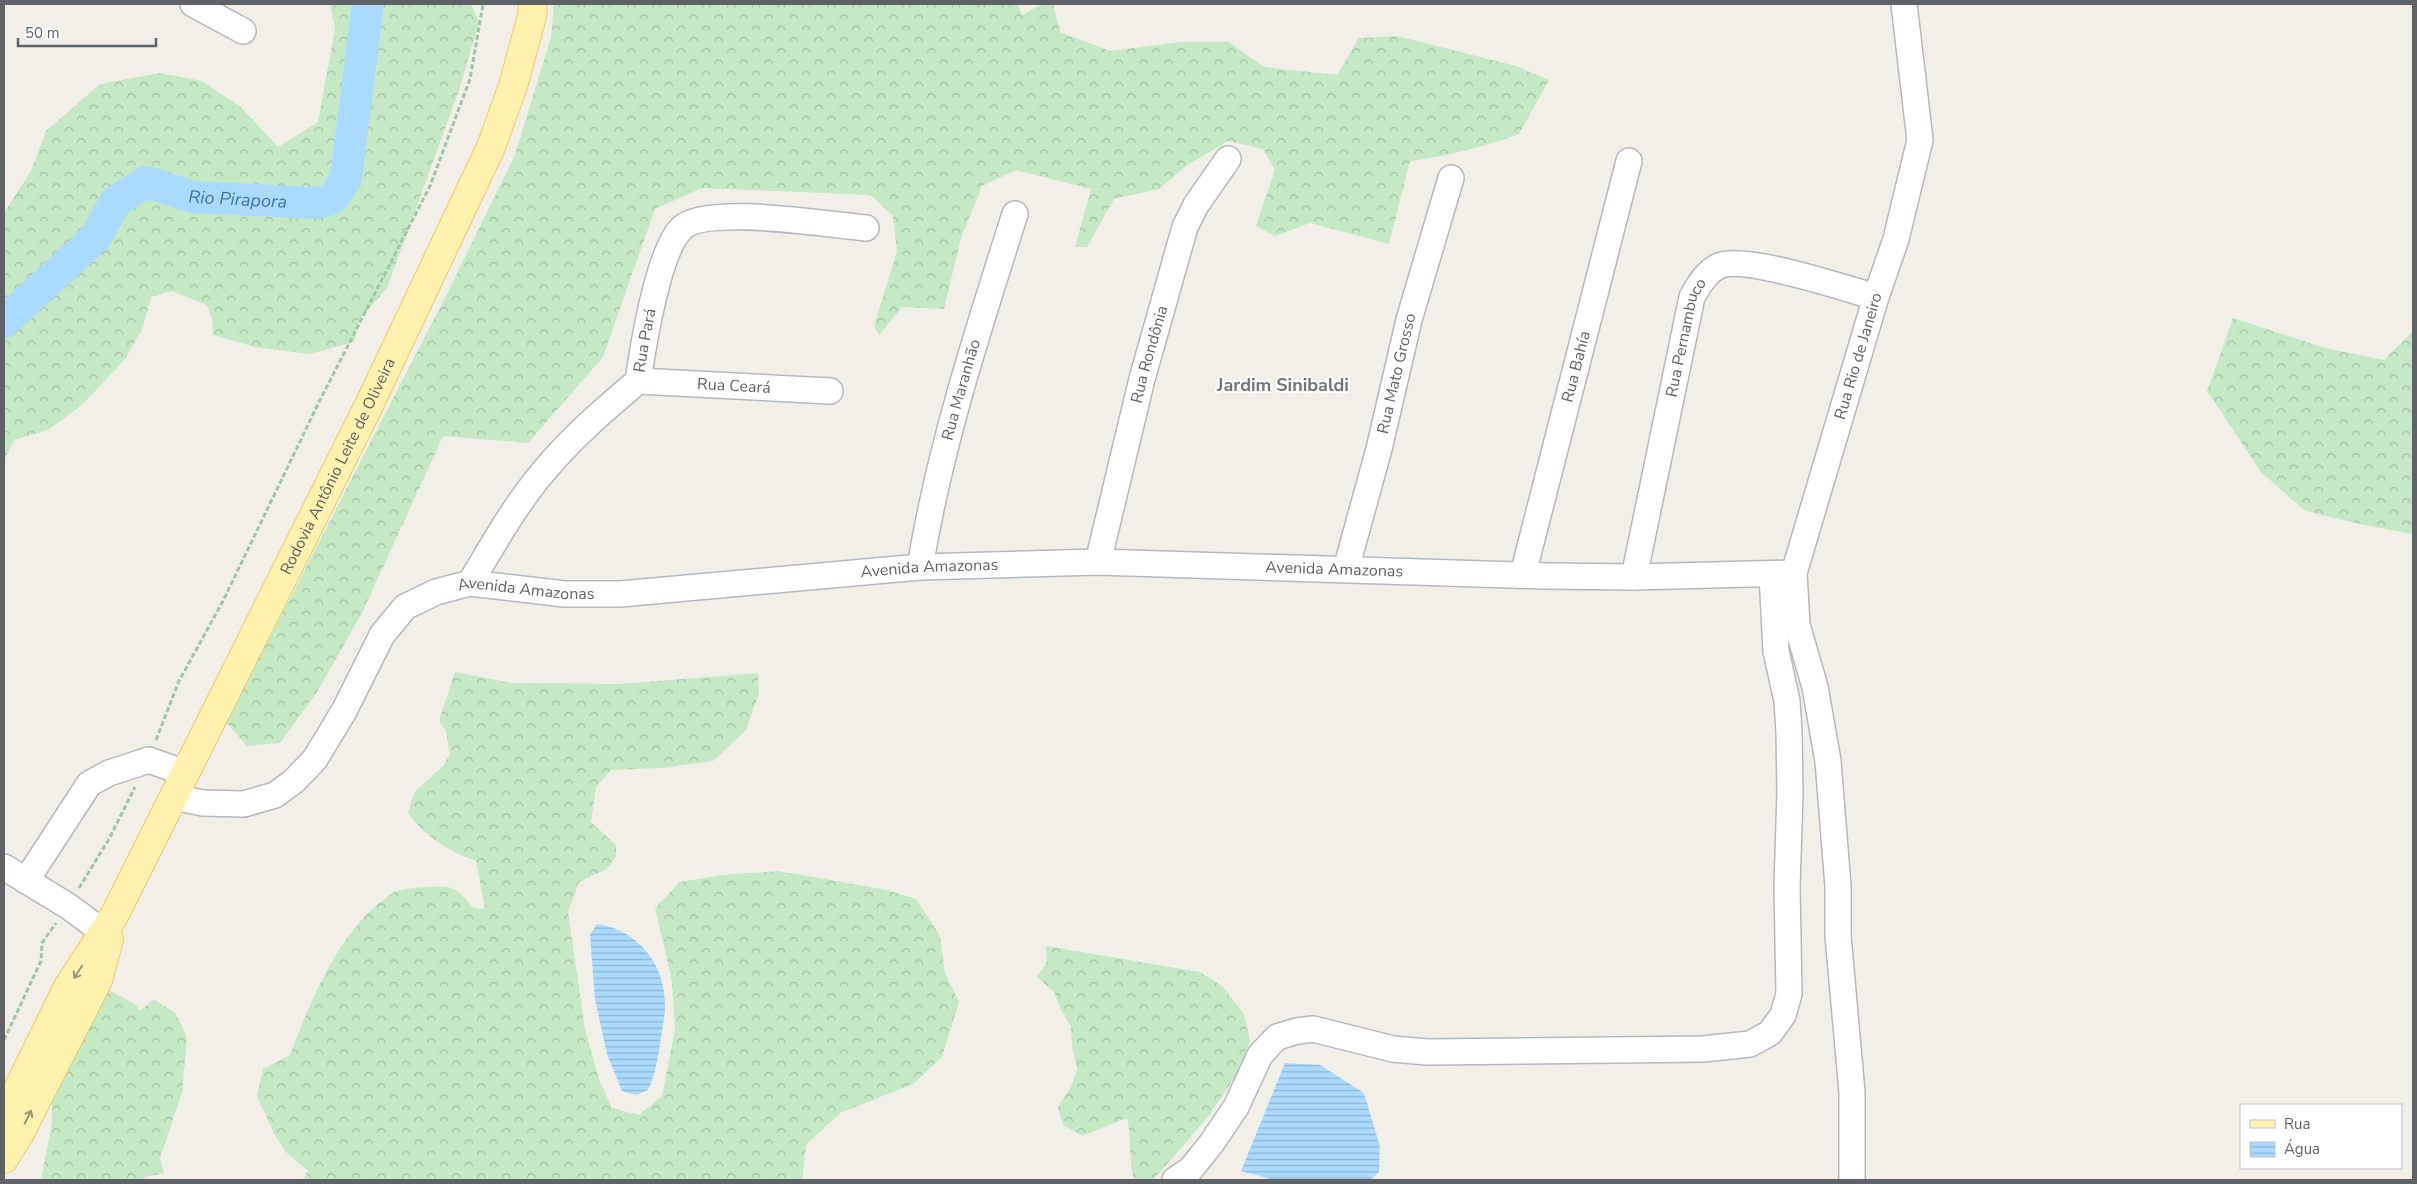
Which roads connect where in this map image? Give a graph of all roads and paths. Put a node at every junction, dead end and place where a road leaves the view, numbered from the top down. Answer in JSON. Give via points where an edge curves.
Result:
{"nodes":[{"id":1,"x":193,"y":4,"type":"edge"},
{"id":2,"x":483,"y":4,"type":"edge"},
{"id":3,"x":532,"y":4,"type":"edge"},
{"id":4,"x":1904,"y":4,"type":"edge"},
{"id":5,"x":243,"y":31,"type":"dead end"},
{"id":6,"x":1228,"y":159,"type":"dead end"},
{"id":7,"x":1629,"y":161,"type":"dead end"},
{"id":8,"x":1452,"y":178,"type":"dead end"},
{"id":9,"x":1015,"y":214,"type":"dead end"},
{"id":10,"x":866,"y":228,"type":"dead end"},
{"id":11,"x":1876,"y":297,"type":"junction"},
{"id":12,"x":638,"y":381,"type":"junction"},
{"id":13,"x":830,"y":391,"type":"dead end"},
{"id":14,"x":1098,"y":562,"type":"junction"},
{"id":15,"x":920,"y":567,"type":"junction"},
{"id":16,"x":1346,"y":569,"type":"junction"},
{"id":17,"x":1783,"y":573,"type":"junction"},
{"id":18,"x":1523,"y":574,"type":"junction"},
{"id":19,"x":1634,"y":577,"type":"junction"},
{"id":20,"x":470,"y":583,"type":"junction"},
{"id":21,"x":149,"y":760,"type":"junction"},
{"id":22,"x":179,"y":785,"type":"junction"},
{"id":23,"x":4,"y":867,"type":"edge"},
{"id":24,"x":26,"y":881,"type":"junction"},
{"id":25,"x":68,"y":906,"type":"junction"},
{"id":26,"x":108,"y":931,"type":"junction"},
{"id":27,"x":4,"y":1040,"type":"edge"},
{"id":28,"x":4,"y":1117,"type":"edge"},
{"id":29,"x":4,"y":1159,"type":"edge"},
{"id":30,"x":1175,"y":1180,"type":"edge"},
{"id":31,"x":1852,"y":1180,"type":"edge"}],
"edges":[{"from":1,"to":5,"type":"street"},
{"from":2,"to":21,"type":"path","via":[[470,79],[430,186],[319,402],[223,601],[179,681]]},
{"from":3,"to":22,"type":"main road","name":"Rodovia Antônio Leite de Oliveira","via":[[532,16],[513,86],[492,147],[370,404]]},
{"from":4,"to":11,"type":"street","name":"Rua Rio de Janeiro","via":[[1920,140],[1896,239]]},
{"from":6,"to":14,"type":"street","name":"Rua Rondônia","via":[[1185,227],[1142,379]]},
{"from":7,"to":18,"type":"street","name":"Rua Bahía"},
{"from":8,"to":16,"type":"street","name":"Rua Mato Grosso","via":[[1409,320],[1379,449]]},
{"from":9,"to":15,"type":"street","name":"Rua Maranhão","via":[[968,362],[930,510]]},
{"from":10,"to":12,"type":"street","name":"Rua Pará","via":[[729,216],[700,218],[682,228],[667,252],[647,322]]},
{"from":11,"to":17,"type":"street","name":"Rua Rio de Janeiro"},
{"from":11,"to":19,"type":"street","name":"Rua Pernambuco","via":[[1749,263],[1721,265],[1711,271],[1692,297]]},
{"from":12,"to":13,"type":"street","name":"Rua Ceará"},
{"from":12,"to":20,"type":"street","name":"Rua Pará","via":[[594,418],[543,471]]},
{"from":14,"to":15,"type":"street","name":"Avenida Amazonas"},
{"from":14,"to":16,"type":"street","name":"Avenida Amazonas"},
{"from":15,"to":20,"type":"street","name":"Avenida Amazonas","via":[[620,594],[565,594]]},
{"from":16,"to":18,"type":"street","name":"Avenida Amazonas"},
{"from":17,"to":19,"type":"street","name":"Avenida Amazonas"},
{"from":17,"to":30,"type":"street","via":[[1776,651],[1787,701],[1790,792],[1788,994],[1783,1015],[1770,1032],[1750,1044],[1703,1049],[1427,1052],[1393,1049],[1313,1030],[1296,1030],[1277,1037],[1260,1055],[1236,1107],[1211,1144],[1190,1170]]},
{"from":17,"to":31,"type":"street","via":[[1815,686],[1828,761],[1838,886],[1838,936],[1852,1092]]},
{"from":18,"to":19,"type":"street","name":"Avenida Amazonas"},
{"from":20,"to":22,"type":"street","name":"Avenida Amazonas","via":[[436,592],[405,607],[382,635],[344,711],[315,759],[275,795],[244,804],[203,803]]},
{"from":21,"to":22,"type":"street","name":"Avenida Amazonas"},
{"from":21,"to":24,"type":"street","via":[[109,773],[89,784]]},
{"from":21,"to":25,"type":"path","via":[[109,838]]},
{"from":22,"to":26,"type":"main road","name":"Rodovia Antônio Leite de Oliveira"},
{"from":23,"to":24,"type":"street"},
{"from":24,"to":25,"type":"street"},
{"from":25,"to":26,"type":"street","via":[[90,923]]},
{"from":25,"to":27,"type":"path","via":[[42,944],[41,961]]},
{"from":26,"to":28,"type":"main road","name":"Rodovia Antônio Leite de Oliveira","one_way":true,"via":[[68,987]]},
{"from":29,"to":26,"type":"main road","name":"Rodovia Antônio Leite de Oliveira","one_way":true,"via":[[98,980]]}]}
